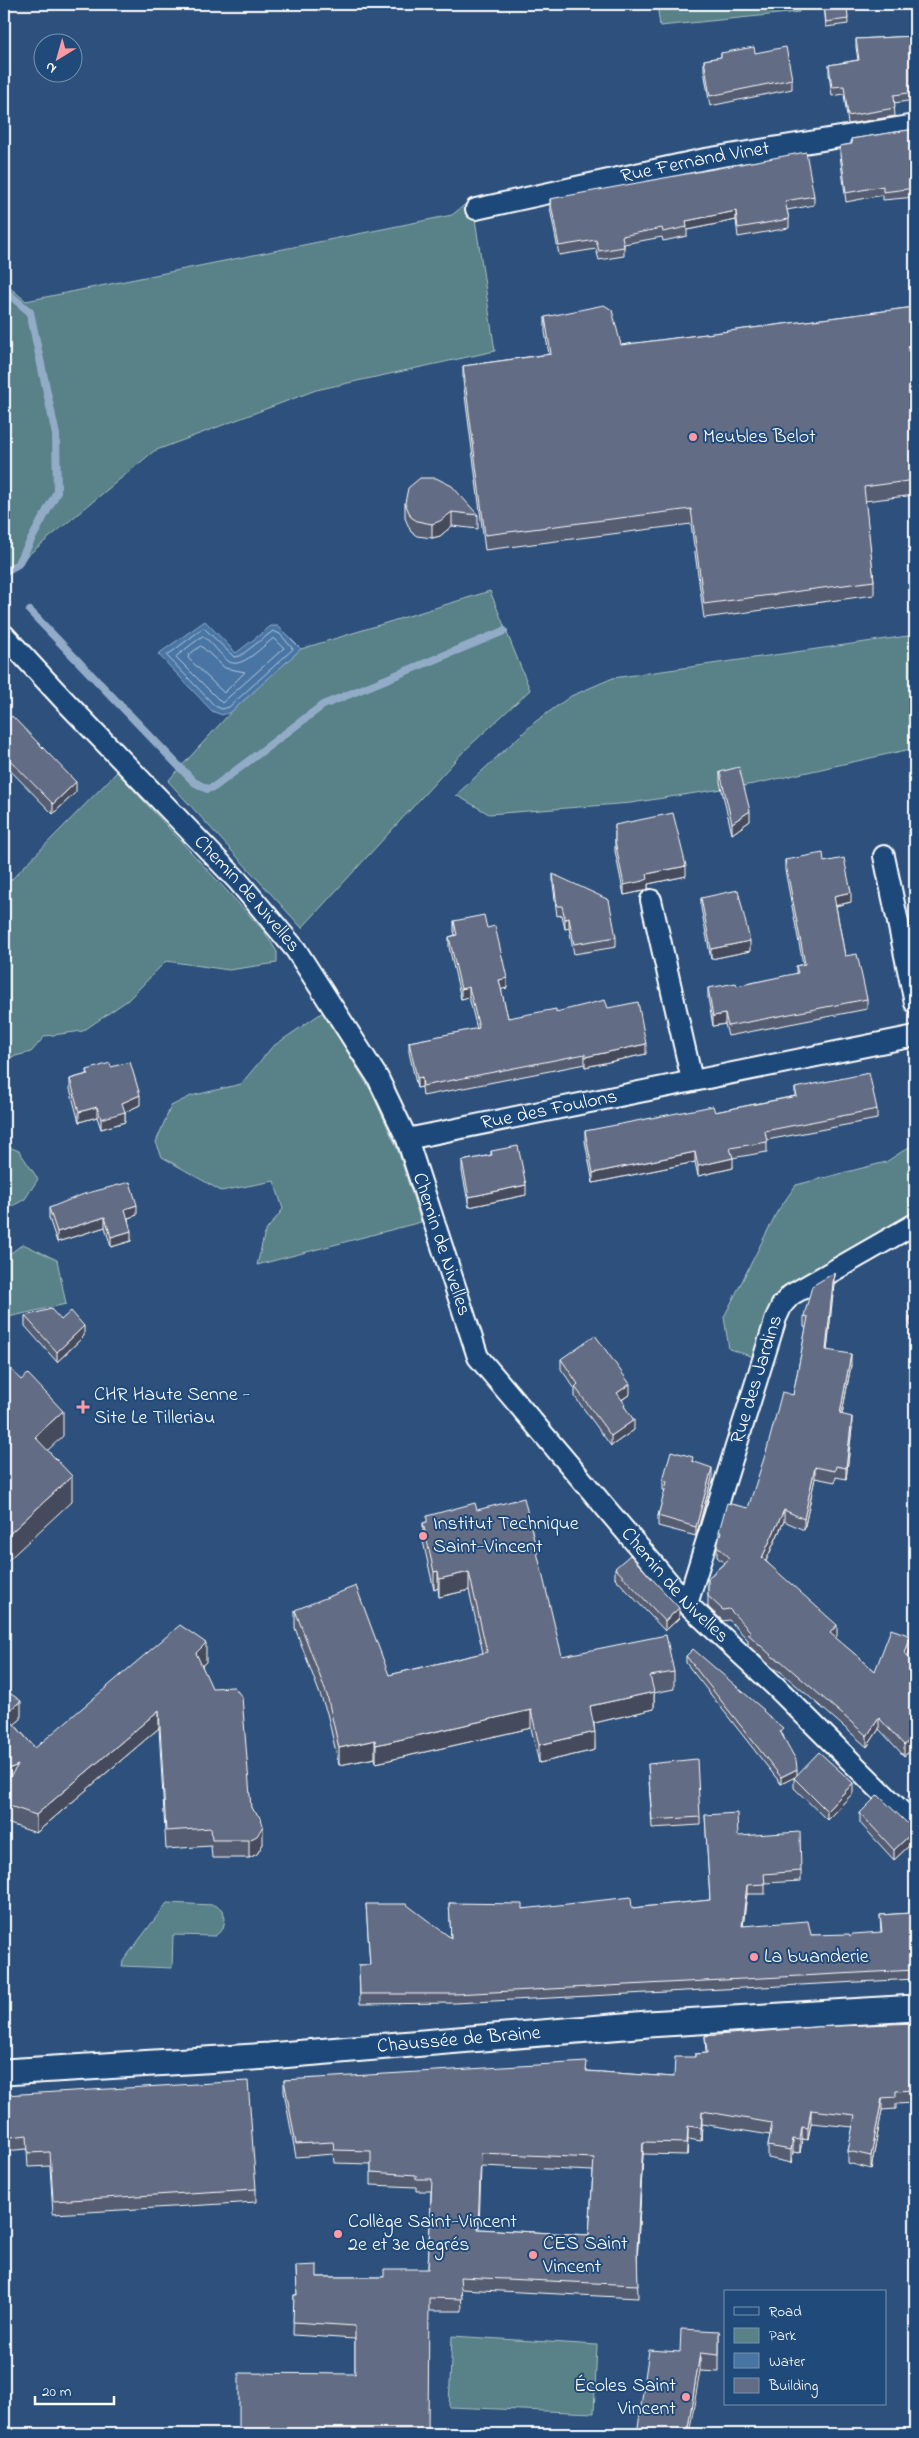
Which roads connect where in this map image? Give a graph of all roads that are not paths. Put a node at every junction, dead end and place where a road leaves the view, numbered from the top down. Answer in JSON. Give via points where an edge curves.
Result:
{"nodes":[{"id":1,"x":915,"y":125,"type":"edge"},
{"id":2,"x":476,"y":209,"type":"dead end"},
{"id":3,"x":4,"y":635,"type":"edge"},
{"id":4,"x":884,"y":856,"type":"dead end"},
{"id":5,"x":650,"y":900,"type":"dead end"},
{"id":6,"x":915,"y":1003,"type":"edge"},
{"id":7,"x":915,"y":1036,"type":"edge"},
{"id":8,"x":692,"y":1080,"type":"junction"},
{"id":9,"x":407,"y":1139,"type":"junction"},
{"id":10,"x":915,"y":1224,"type":"edge"},
{"id":11,"x":687,"y":1604,"type":"junction"},
{"id":12,"x":915,"y":1825,"type":"edge"},
{"id":13,"x":915,"y":2008,"type":"edge"},
{"id":14,"x":4,"y":2072,"type":"edge"}],
"edges":[{"from":1,"to":2,"type":"street","name":"Rue Fernand Vinet","via":[[705,159]]},
{"from":3,"to":9,"type":"street","name":"Chemin de Nivelles","via":[[238,881],[296,950],[378,1078]]},
{"from":4,"to":6,"type":"street"},
{"from":5,"to":8,"type":"street"},
{"from":7,"to":8,"type":"street","name":"Rue des Foulons"},
{"from":8,"to":9,"type":"street","name":"Rue des Foulons"},
{"from":9,"to":11,"type":"street","name":"Chemin de Nivelles","via":[[478,1357]]},
{"from":10,"to":11,"type":"street","name":"Rue des Jardins","via":[[791,1296],[782,1305]]},
{"from":11,"to":12,"type":"street","name":"Chemin de Nivelles"},
{"from":13,"to":14,"type":"street","name":"Chaussée de Braine","via":[[648,2024],[270,2056]]}]}
